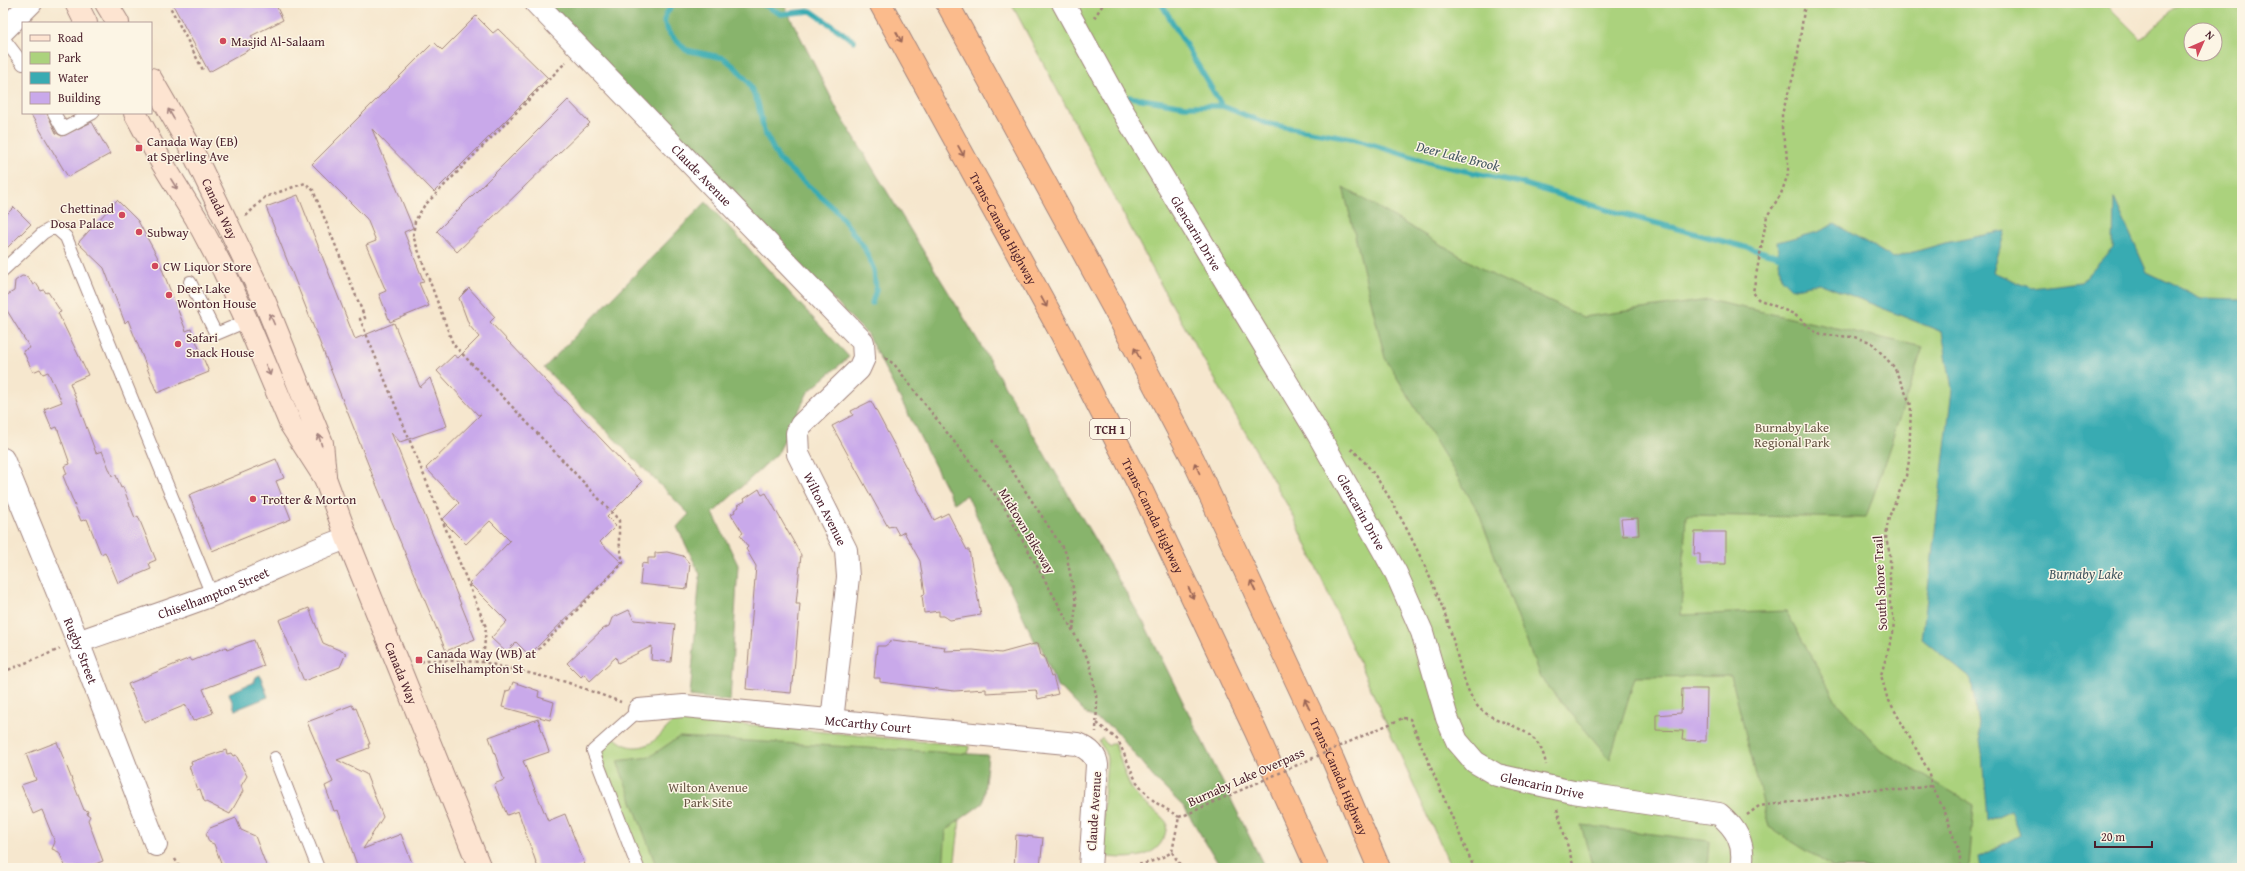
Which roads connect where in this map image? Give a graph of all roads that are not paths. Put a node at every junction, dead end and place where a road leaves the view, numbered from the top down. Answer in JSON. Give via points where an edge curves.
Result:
{"nodes":[{"id":1,"x":31,"y":3,"type":"edge"},
{"id":2,"x":76,"y":3,"type":"edge"},
{"id":3,"x":106,"y":3,"type":"edge"},
{"id":4,"x":536,"y":3,"type":"edge"},
{"id":5,"x":880,"y":3,"type":"edge"},
{"id":6,"x":947,"y":3,"type":"edge"},
{"id":7,"x":1063,"y":3,"type":"edge"},
{"id":8,"x":86,"y":22,"type":"edge"},
{"id":9,"x":117,"y":22,"type":"edge"},
{"id":10,"x":3,"y":31,"type":"edge"},
{"id":11,"x":3,"y":38,"type":"edge"},
{"id":12,"x":22,"y":63,"type":"edge"},
{"id":13,"x":152,"y":81,"type":"edge"},
{"id":14,"x":55,"y":114,"type":"edge"},
{"id":15,"x":91,"y":114,"type":"edge"},
{"id":16,"x":136,"y":114,"type":"edge"},
{"id":17,"x":3,"y":270,"type":"edge"},
{"id":18,"x":190,"y":282,"type":"dead end"},
{"id":19,"x":247,"y":321,"type":"junction"},
{"id":20,"x":865,"y":348,"type":"joint"},
{"id":21,"x":3,"y":459,"type":"edge"},
{"id":22,"x":325,"y":478,"type":"junction"},
{"id":23,"x":347,"y":538,"type":"junction"},
{"id":24,"x":212,"y":595,"type":"junction"},
{"id":25,"x":78,"y":642,"type":"junction"},
{"id":26,"x":639,"y":710,"type":"joint"},
{"id":27,"x":832,"y":721,"type":"junction"},
{"id":28,"x":1094,"y":745,"type":"joint"},
{"id":29,"x":275,"y":758,"type":"dead end"},
{"id":30,"x":156,"y":845,"type":"dead end"},
{"id":31,"x":1091,"y":865,"type":"edge"},
{"id":32,"x":318,"y":868,"type":"edge"},
{"id":33,"x":480,"y":868,"type":"edge"},
{"id":34,"x":638,"y":868,"type":"edge"},
{"id":35,"x":1317,"y":868,"type":"edge"},
{"id":36,"x":1379,"y":868,"type":"edge"},
{"id":37,"x":1741,"y":868,"type":"edge"}],
"edges":[{"from":1,"to":10,"type":"street"},
{"from":2,"to":8,"type":"main road"},
{"from":3,"to":9,"type":"main road"},
{"from":4,"to":20,"type":"street","name":"Claude Avenue","via":[[854,331]]},
{"from":5,"to":35,"type":"highway","name":"Trans-Canada Highway","number":"TCH 1","one_way":true,"via":[[1062,335],[1142,491]]},
{"from":36,"to":6,"type":"highway","name":"Trans-Canada Highway","one_way":true,"via":[[1330,753],[1193,459]]},
{"from":7,"to":37,"type":"street","name":"Glencarin Drive","via":[[1118,105],[1318,434],[1396,573],[1422,632],[1447,718],[1457,741],[1475,762],[1497,775],[1573,792],[1719,814],[1732,825],[1740,837],[1743,861]]},
{"from":11,"to":12,"type":"lane"},
{"from":22,"to":13,"type":"main road","name":"Canada Way","one_way":true,"via":[[322,443],[265,302],[192,150]]},
{"from":14,"to":15,"type":"lane","via":[[64,129]]},
{"from":16,"to":19,"type":"main road","name":"Canada Way","one_way":true,"via":[[196,218]]},
{"from":17,"to":24,"type":"lane","via":[[47,230],[57,230],[66,237]]},
{"from":18,"to":19,"type":"lane","via":[[216,334]]},
{"from":19,"to":22,"type":"main road","name":"Canada Way","one_way":true,"via":[[291,424]]},
{"from":20,"to":27,"type":"street","name":"Wilton Avenue","via":[[859,369],[801,425],[797,433],[798,454],[846,550],[848,577]]},
{"from":21,"to":25,"type":"street","name":"Rugby Street"},
{"from":22,"to":23,"type":"main road","name":"Canada Way"},
{"from":23,"to":24,"type":"street","name":"Chiselhampton Street","via":[[312,550]]},
{"from":23,"to":33,"type":"main road","name":"Canada Way"},
{"from":24,"to":25,"type":"street","name":"Chiselhampton Street"},
{"from":25,"to":30,"type":"street","name":"Rugby Street"},
{"from":26,"to":27,"type":"street","name":"McCarthy Court","via":[[684,706]]},
{"from":26,"to":34,"type":"lane","via":[[593,751]]},
{"from":27,"to":28,"type":"street","name":"McCarthy Court","via":[[1078,744],[1088,749]]},
{"from":28,"to":31,"type":"street","name":"Claude Avenue","via":[[1097,765]]},
{"from":29,"to":32,"type":"lane"}]}
